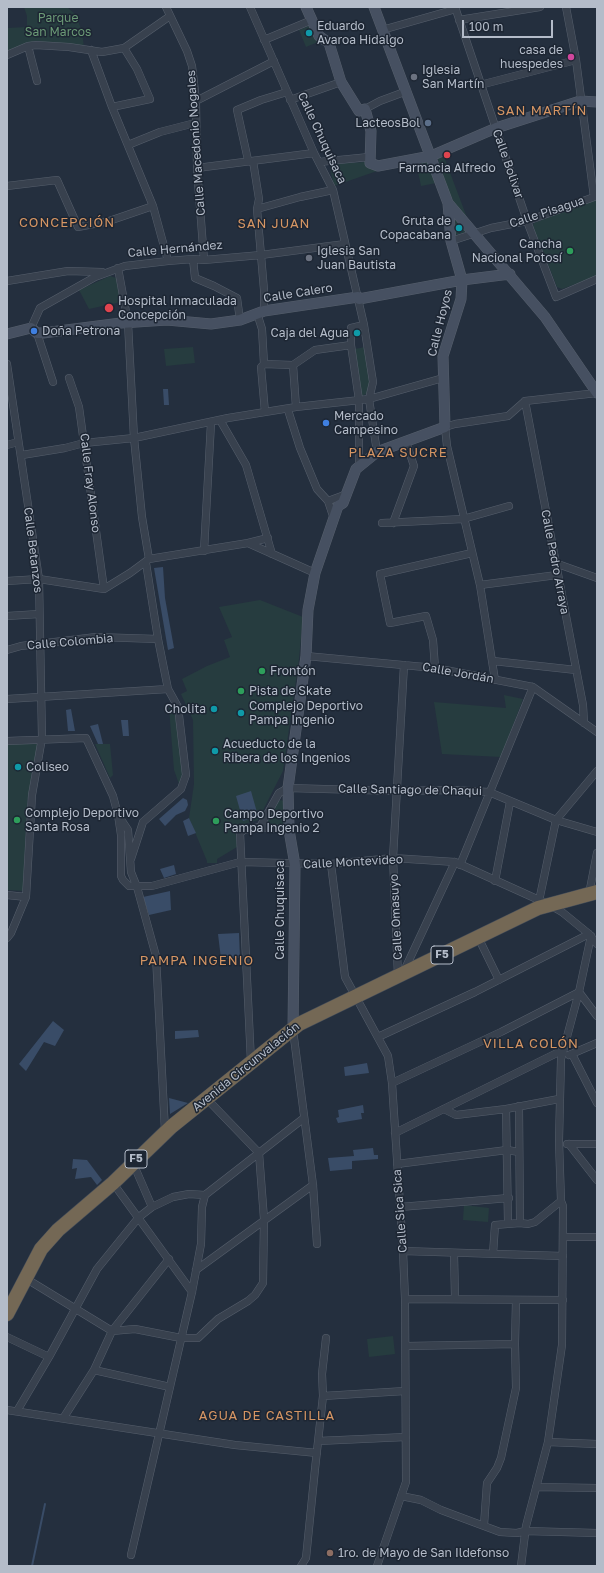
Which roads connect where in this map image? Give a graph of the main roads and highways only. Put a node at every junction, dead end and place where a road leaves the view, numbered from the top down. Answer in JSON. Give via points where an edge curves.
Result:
{"nodes":[{"id":1,"x":306,"y":7,"type":"edge"},
{"id":2,"x":374,"y":7,"type":"edge"},
{"id":3,"x":597,"y":102,"type":"edge"},
{"id":4,"x":431,"y":156,"type":"junction"},
{"id":5,"x":448,"y":202,"type":"junction"},
{"id":6,"x":510,"y":274,"type":"junction"},
{"id":7,"x":462,"y":280,"type":"junction"},
{"id":8,"x":7,"y":334,"type":"edge"},
{"id":9,"x":597,"y":393,"type":"edge"},
{"id":10,"x":376,"y":452,"type":"joint"},
{"id":11,"x":593,"y":893,"type":"edge"},
{"id":12,"x":293,"y":1030,"type":"junction"},
{"id":13,"x":7,"y":1314,"type":"edge"}],
"edges":[{"from":1,"to":4,"type":"main road","via":[[319,36],[329,43],[341,82],[359,111],[365,110],[371,131],[370,163],[378,166]]},
{"from":2,"to":4,"type":"main road","name":"Calle Hoyos"},
{"from":3,"to":4,"type":"main road","via":[[580,101],[496,128]]},
{"from":4,"to":5,"type":"main road","name":"Calle Hoyos"},
{"from":5,"to":6,"type":"main road"},
{"from":5,"to":7,"type":"main road","name":"Calle Hoyos","via":[[451,241]]},
{"from":6,"to":7,"type":"main road","name":"Calle Calero"},
{"from":6,"to":9,"type":"main road","via":[[545,317]]},
{"from":7,"to":8,"type":"main road","name":"Calle Calero","via":[[260,312],[240,320],[211,324],[167,320]]},
{"from":7,"to":10,"type":"main road","name":"Calle Hoyos","via":[[461,299],[443,356],[445,427]]},
{"from":10,"to":12,"type":"main road","name":"Calle Chuquisaca","via":[[356,469],[343,504],[338,506],[315,573],[308,610],[306,656],[288,788],[289,830],[295,865]]},
{"from":11,"to":12,"type":"highway","name":"Avenida Circunvalación","number":"F5","via":[[544,903],[401,976],[299,1024]]},
{"from":12,"to":13,"type":"highway","name":"Avenida Circunvalación","number":"F5","via":[[165,1132],[113,1183],[58,1230],[41,1249]]}]}
